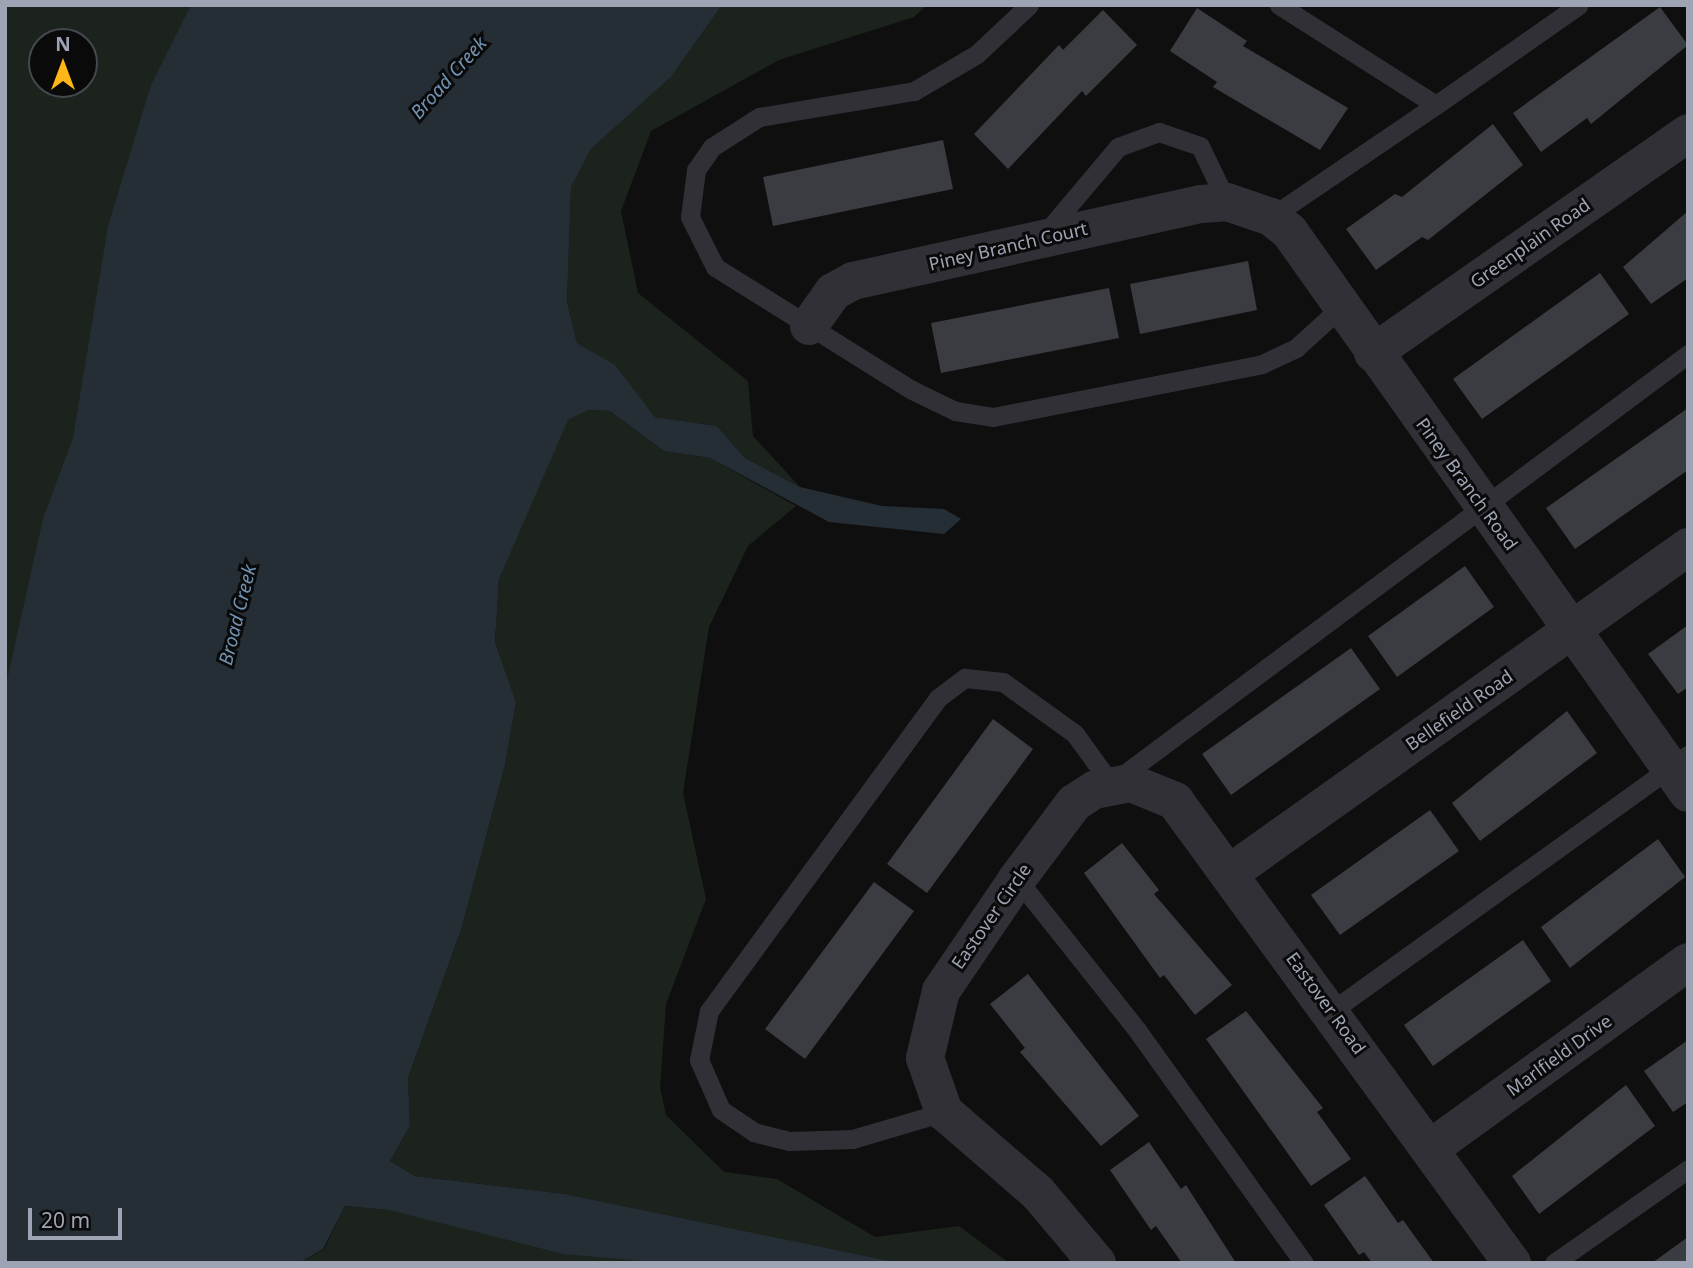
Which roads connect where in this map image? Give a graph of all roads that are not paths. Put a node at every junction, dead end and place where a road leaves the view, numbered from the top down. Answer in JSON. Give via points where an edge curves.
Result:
{"nodes":[{"id":1,"x":1029,"y":5,"type":"edge"},
{"id":2,"x":1279,"y":5,"type":"edge"},
{"id":3,"x":1579,"y":5,"type":"edge"},
{"id":4,"x":1436,"y":105,"type":"junction"},
{"id":5,"x":1688,"y":133,"type":"edge"},
{"id":6,"x":1227,"y":202,"type":"junction"},
{"id":7,"x":1271,"y":217,"type":"junction"},
{"id":8,"x":1040,"y":239,"type":"junction"},
{"id":9,"x":1341,"y":307,"type":"junction"},
{"id":10,"x":809,"y":326,"type":"junction"},
{"id":11,"x":1373,"y":353,"type":"junction"},
{"id":12,"x":1688,"y":354,"type":"edge"},
{"id":13,"x":1483,"y":507,"type":"junction"},
{"id":14,"x":1688,"y":547,"type":"edge"},
{"id":15,"x":1571,"y":630,"type":"junction"},
{"id":16,"x":1682,"y":772,"type":"edge"},
{"id":17,"x":1111,"y":784,"type":"junction"},
{"id":18,"x":1230,"y":873,"type":"junction"},
{"id":19,"x":1017,"y":879,"type":"junction"},
{"id":20,"x":1688,"y":962,"type":"edge"},
{"id":21,"x":1333,"y":1010,"type":"junction"},
{"id":22,"x":944,"y":1112,"type":"junction"},
{"id":23,"x":1431,"y":1148,"type":"junction"},
{"id":24,"x":1688,"y":1169,"type":"edge"},
{"id":25,"x":1097,"y":1263,"type":"edge"},
{"id":26,"x":1304,"y":1263,"type":"edge"},
{"id":27,"x":1512,"y":1263,"type":"edge"},
{"id":28,"x":1554,"y":1263,"type":"edge"}],
"edges":[{"from":1,"to":10,"type":"lane","via":[[977,54],[914,91],[758,117],[712,147],[690,191],[697,242],[715,267]]},
{"from":2,"to":4,"type":"lane"},
{"from":3,"to":4,"type":"lane"},
{"from":4,"to":7,"type":"lane"},
{"from":5,"to":11,"type":"street","name":"Greenplain Road"},
{"from":6,"to":7,"type":"street","name":"Piney Branch Road"},
{"from":6,"to":8,"type":"street","name":"Piney Branch Court"},
{"from":6,"to":8,"type":"lane","via":[[1200,146],[1158,132],[1118,147]]},
{"from":7,"to":9,"type":"street","name":"Piney Branch Road","via":[[1289,231]]},
{"from":8,"to":10,"type":"street","name":"Piney Branch Court","via":[[853,281],[833,292]]},
{"from":9,"to":10,"type":"lane","via":[[1296,348],[1262,364],[993,418],[944,406]]},
{"from":9,"to":11,"type":"street","name":"Piney Branch Road"},
{"from":11,"to":13,"type":"street","name":"Piney Branch Road"},
{"from":12,"to":13,"type":"lane"},
{"from":13,"to":15,"type":"street","name":"Piney Branch Road"},
{"from":13,"to":17,"type":"lane"},
{"from":14,"to":15,"type":"street","name":"Bellefield Road"},
{"from":15,"to":16,"type":"street","name":"Piney Branch Road"},
{"from":15,"to":18,"type":"street","name":"Bellefield Road"},
{"from":16,"to":21,"type":"lane"},
{"from":17,"to":18,"type":"street","name":"Eastover Road","via":[[1154,789],[1175,801]]},
{"from":17,"to":19,"type":"street","name":"Eastover Circle","via":[[1074,803]]},
{"from":17,"to":22,"type":"lane","via":[[1075,734],[1003,682],[985,676],[951,684],[709,1012],[700,1035],[707,1089],[721,1110],[754,1132],[832,1142]]},
{"from":18,"to":21,"type":"street","name":"Eastover Road"},
{"from":19,"to":22,"type":"street","name":"Eastover Circle","via":[[961,953],[927,1029],[930,1086]]},
{"from":19,"to":26,"type":"lane","via":[[1137,1030]]},
{"from":20,"to":23,"type":"street","name":"Marlfield Drive"},
{"from":21,"to":23,"type":"street","name":"Eastover Road"},
{"from":22,"to":25,"type":"street","name":"Eastover Circle","via":[[1038,1193]]},
{"from":23,"to":27,"type":"street","name":"Eastover Road"},
{"from":24,"to":28,"type":"lane"}]}
